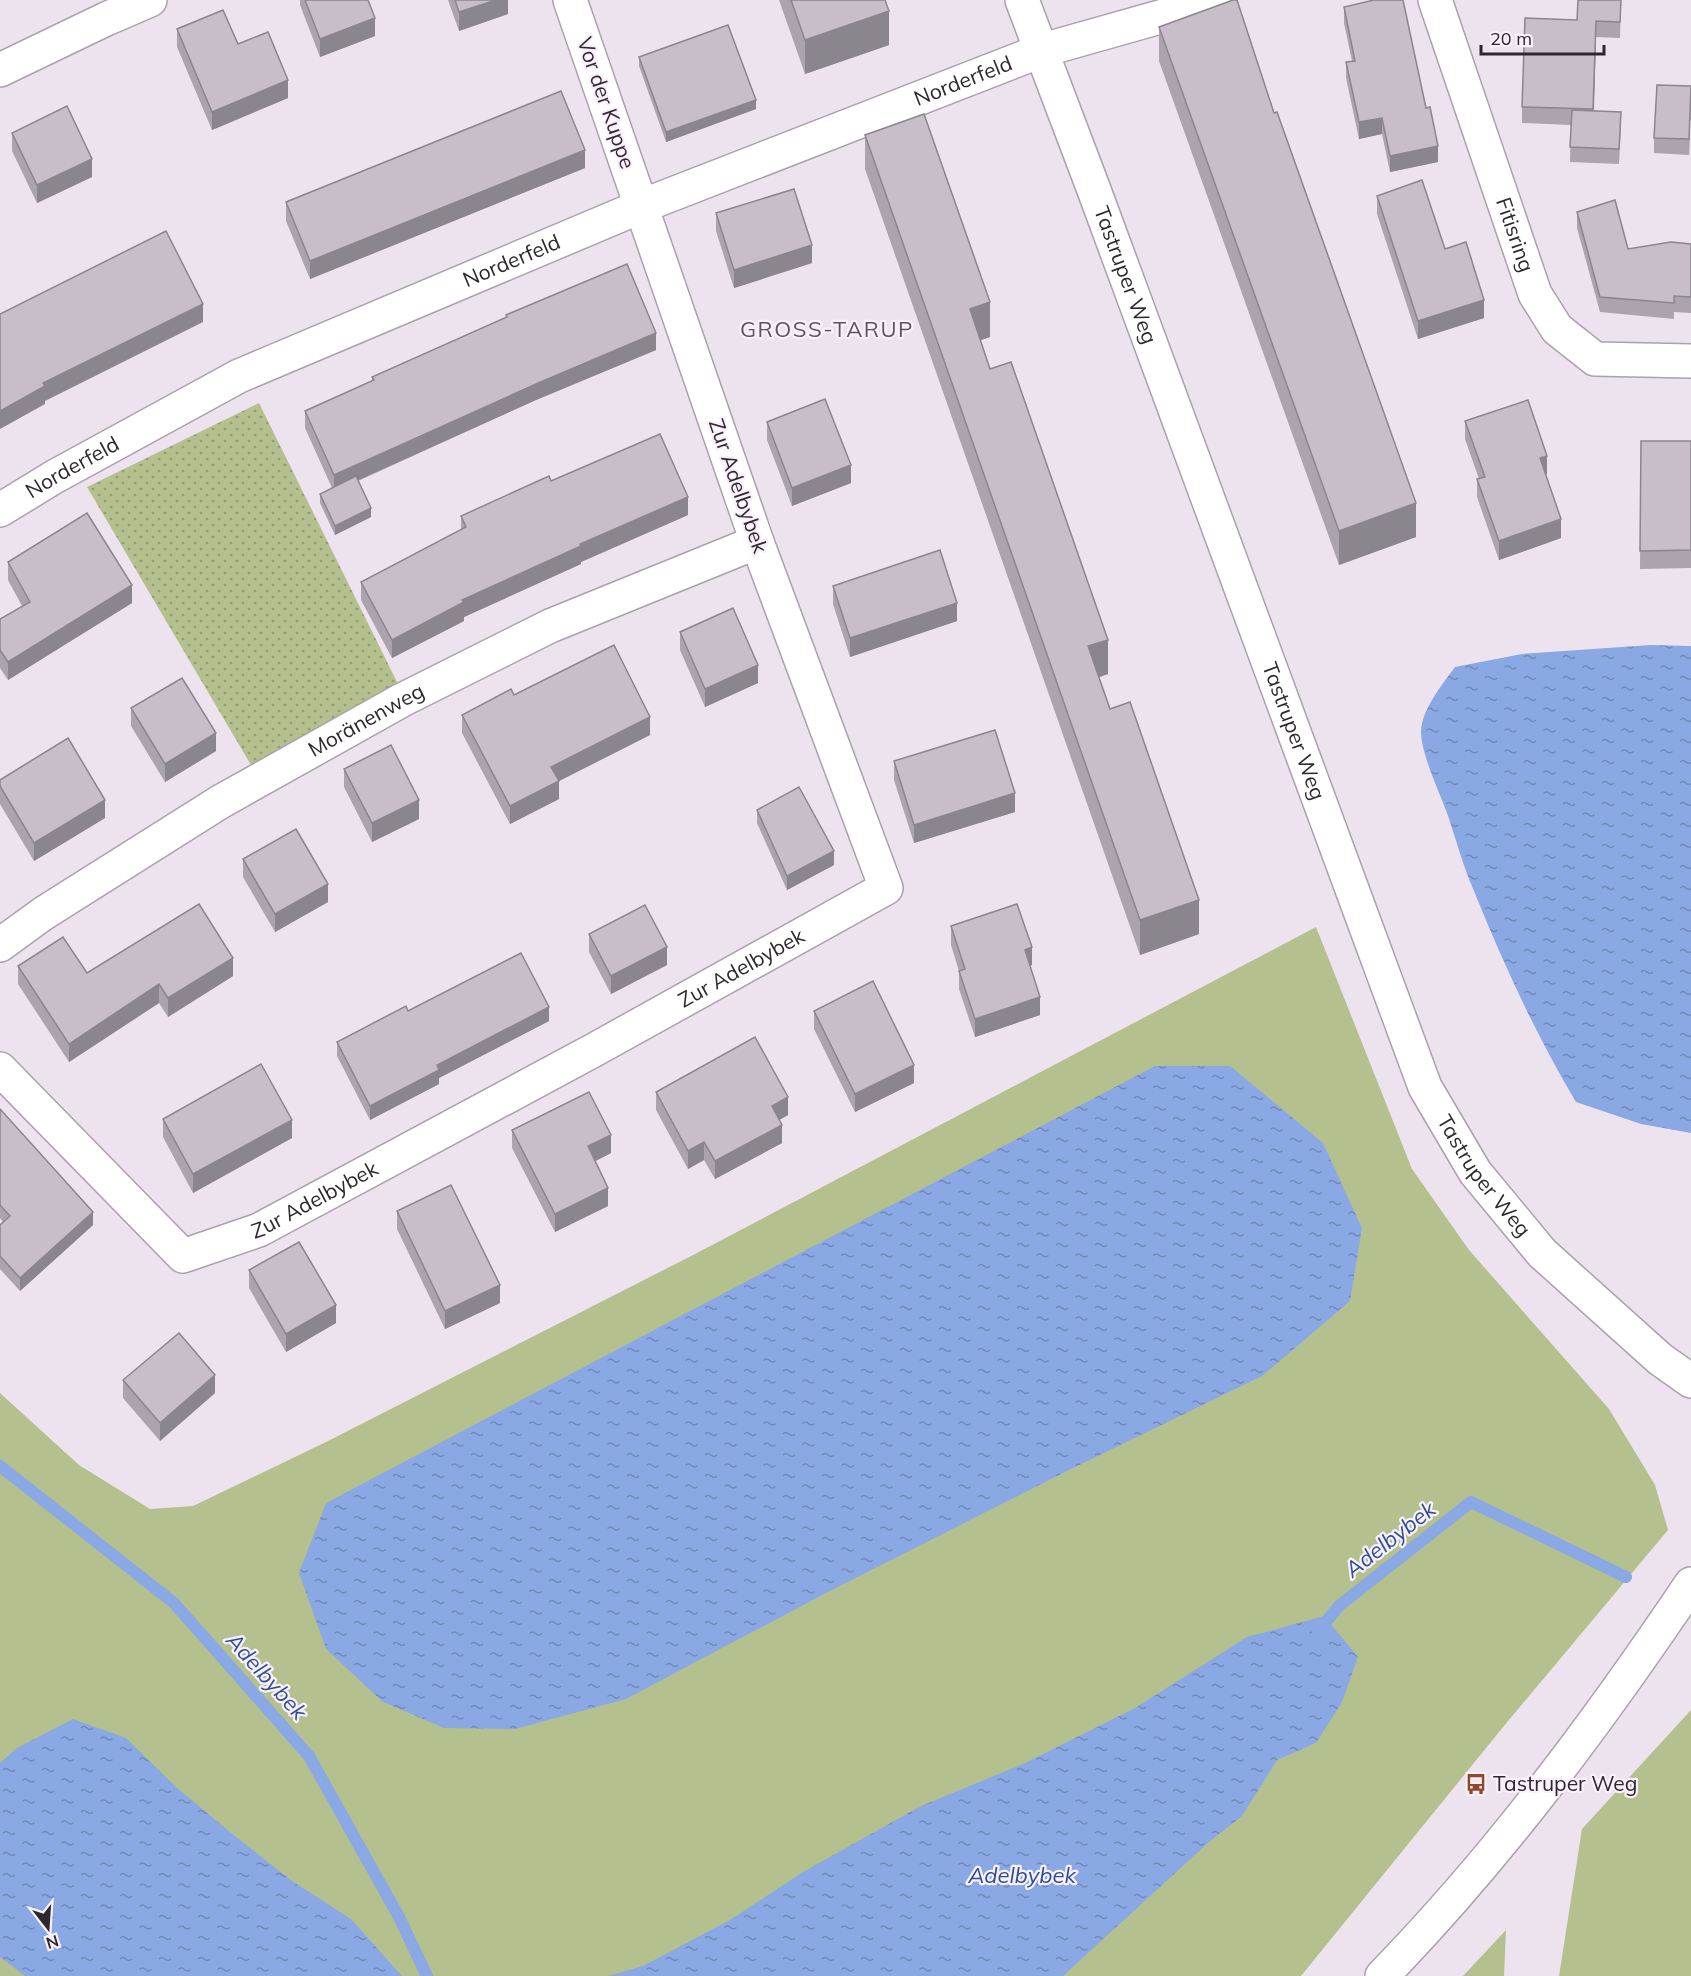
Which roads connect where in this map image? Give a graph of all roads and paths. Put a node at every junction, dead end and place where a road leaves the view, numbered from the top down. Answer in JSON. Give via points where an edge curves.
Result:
{"nodes":[{"id":1,"x":150,"y":0,"type":"edge"},
{"id":2,"x":570,"y":0,"type":"edge"},
{"id":3,"x":1022,"y":0,"type":"edge"},
{"id":4,"x":1220,"y":0,"type":"edge"},
{"id":5,"x":1435,"y":0,"type":"edge"},
{"id":6,"x":101,"y":9,"type":"edge"},
{"id":7,"x":1042,"y":50,"type":"junction"},
{"id":8,"x":0,"y":70,"type":"edge"},
{"id":9,"x":642,"y":206,"type":"junction"},
{"id":10,"x":1691,"y":361,"type":"edge"},
{"id":11,"x":0,"y":510,"type":"edge"},
{"id":12,"x":757,"y":542,"type":"junction"},
{"id":13,"x":0,"y":945,"type":"edge"},
{"id":14,"x":0,"y":1069,"type":"edge"},
{"id":15,"x":1691,"y":1381,"type":"edge"},
{"id":16,"x":1691,"y":1584,"type":"edge"},
{"id":17,"x":1382,"y":1976,"type":"edge"}],
"edges":[{"from":1,"to":6,"type":"street"},
{"from":2,"to":9,"type":"street","name":"Vor der Kuppe"},
{"from":3,"to":7,"type":"street","name":"Tastruper Weg"},
{"from":4,"to":7,"type":"street"},
{"from":5,"to":10,"type":"street","name":"Fitisring","via":[[1535,294],[1557,329],[1595,359]]},
{"from":6,"to":8,"type":"street"},
{"from":7,"to":9,"type":"street","name":"Norderfeld"},
{"from":7,"to":15,"type":"street","name":"Tastruper Weg","via":[[1425,1087],[1475,1172],[1542,1253],[1660,1359]]},
{"from":9,"to":11,"type":"street","name":"Norderfeld","via":[[239,376]]},
{"from":9,"to":12,"type":"street","name":"Zur Adelbybek"},
{"from":12,"to":13,"type":"street","name":"Moränenweg","via":[[550,626],[402,700],[220,802],[44,912]]},
{"from":12,"to":14,"type":"street","name":"Zur Adelbybek","via":[[886,888],[259,1230],[183,1256]]},
{"from":16,"to":17,"type":"street","via":[[1531,1807]]}]}
